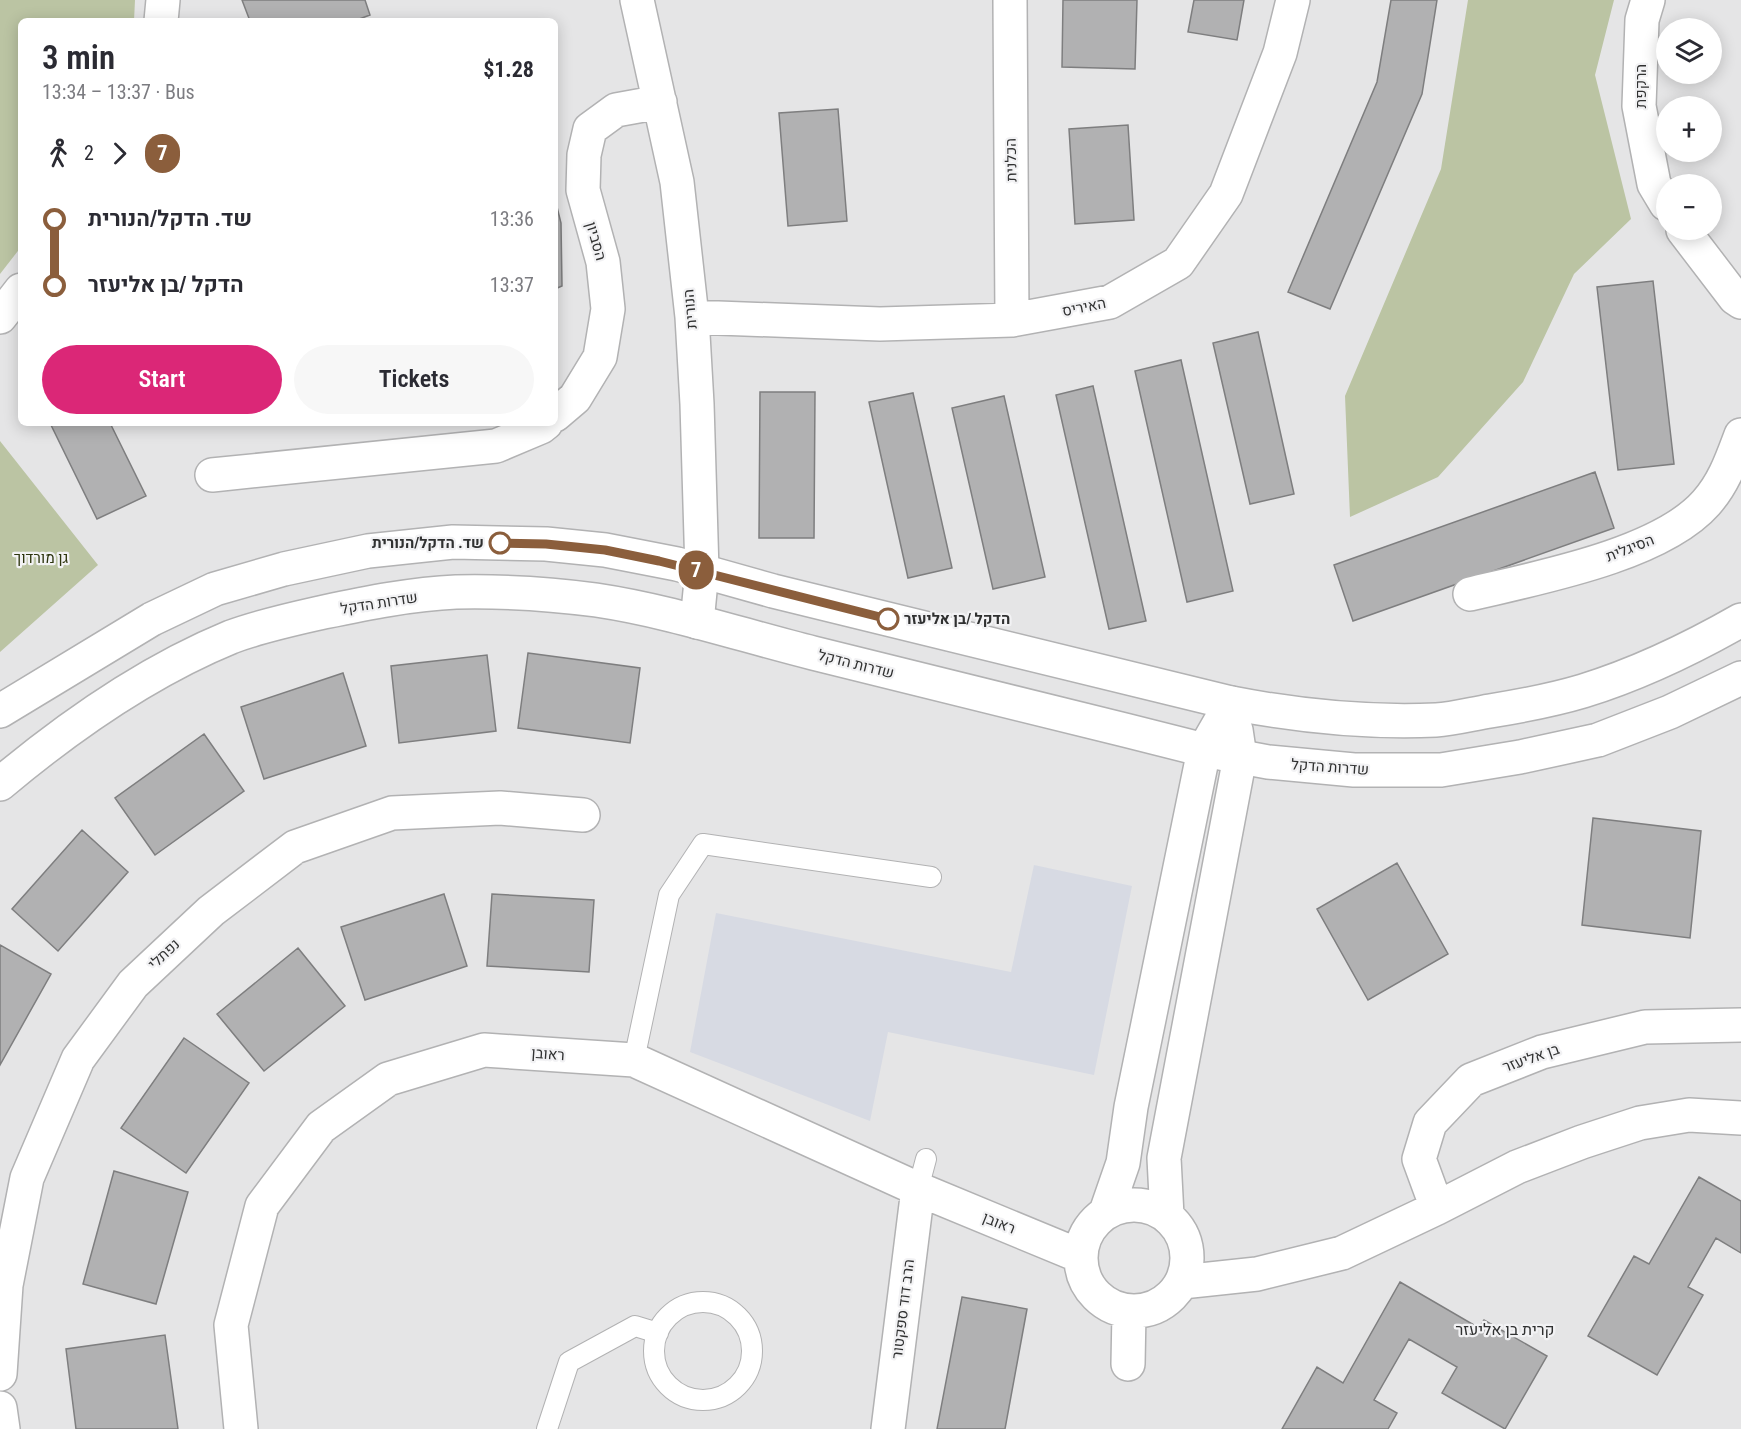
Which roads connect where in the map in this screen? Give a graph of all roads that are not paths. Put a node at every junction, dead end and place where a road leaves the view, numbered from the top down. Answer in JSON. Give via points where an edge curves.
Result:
{"nodes":[{"id":1,"x":163,"y":0,"type":"edge"},
{"id":2,"x":637,"y":0,"type":"edge"},
{"id":3,"x":1010,"y":0,"type":"edge"},
{"id":4,"x":1293,"y":0,"type":"edge"},
{"id":5,"x":1648,"y":0,"type":"edge"},
{"id":6,"x":161,"y":18,"type":"edge"},
{"id":7,"x":660,"y":102,"type":"junction"},
{"id":8,"x":1656,"y":187,"type":"edge"},
{"id":9,"x":1691,"y":240,"type":"edge"},
{"id":10,"x":18,"y":294,"type":"edge"},
{"id":11,"x":1741,"y":302,"type":"edge"},
{"id":12,"x":0,"y":316,"type":"edge"},
{"id":13,"x":692,"y":317,"type":"junction"},
{"id":14,"x":1012,"y":320,"type":"junction"},
{"id":15,"x":558,"y":412,"type":"edge"},
{"id":16,"x":542,"y":426,"type":"edge"},
{"id":17,"x":1741,"y":435,"type":"edge"},
{"id":18,"x":212,"y":475,"type":"dead end"},
{"id":19,"x":702,"y":571,"type":"junction"},
{"id":20,"x":1470,"y":594,"type":"dead end"},
{"id":21,"x":1741,"y":620,"type":"edge"},
{"id":22,"x":697,"y":622,"type":"junction"},
{"id":23,"x":1741,"y":678,"type":"edge"},
{"id":24,"x":1231,"y":703,"type":"junction"},
{"id":25,"x":0,"y":711,"type":"edge"},
{"id":26,"x":1204,"y":750,"type":"junction"},
{"id":27,"x":1240,"y":757,"type":"junction"},
{"id":28,"x":0,"y":784,"type":"edge"},
{"id":29,"x":584,"y":814,"type":"dead end"},
{"id":30,"x":931,"y":877,"type":"dead end"},
{"id":31,"x":1741,"y":1025,"type":"edge"},
{"id":32,"x":634,"y":1060,"type":"junction"},
{"id":33,"x":1741,"y":1118,"type":"edge"},
{"id":34,"x":922,"y":1174,"type":"junction"},
{"id":35,"x":1437,"y":1208,"type":"junction"},
{"id":36,"x":1106,"y":1212,"type":"junction"},
{"id":37,"x":1167,"y":1216,"type":"junction"},
{"id":38,"x":1080,"y":1256,"type":"junction"},
{"id":39,"x":1182,"y":1282,"type":"junction"},
{"id":40,"x":1129,"y":1312,"type":"junction"},
{"id":41,"x":658,"y":1333,"type":"junction"},
{"id":42,"x":1128,"y":1364,"type":"dead end"},
{"id":43,"x":0,"y":1374,"type":"edge"},
{"id":44,"x":0,"y":1408,"type":"edge"},
{"id":45,"x":3,"y":1429,"type":"edge"},
{"id":46,"x":241,"y":1429,"type":"edge"},
{"id":47,"x":547,"y":1429,"type":"edge"},
{"id":48,"x":888,"y":1429,"type":"edge"}],
"edges":[{"from":1,"to":6,"type":"street"},
{"from":2,"to":7,"type":"street","name":"הנורית"},
{"from":3,"to":14,"type":"street","name":"הכלנית"},
{"from":4,"to":14,"type":"street","name":"האיריס","via":[[1280,53],[1226,194],[1178,263],[1110,302]]},
{"from":5,"to":8,"type":"street","name":"הרקפת","via":[[1642,20],[1639,105]]},
{"from":7,"to":13,"type":"street","name":"הנורית","via":[[677,182]]},
{"from":7,"to":15,"type":"street","name":"הסביון","via":[[616,110],[590,129],[583,190],[603,262],[608,309],[600,357],[575,398]]},
{"from":9,"to":11,"type":"street"},
{"from":10,"to":12,"type":"street"},
{"from":13,"to":14,"type":"street","name":"האיריס","via":[[880,324]]},
{"from":13,"to":19,"type":"street","name":"הנורית"},
{"from":16,"to":18,"type":"street","via":[[496,446]]},
{"from":17,"to":20,"type":"street","name":"הסיגלית","via":[[1728,472],[1706,504],[1670,532],[1565,571]]},
{"from":19,"to":22,"type":"street","name":"הנורית"},
{"from":19,"to":24,"type":"street"},
{"from":19,"to":25,"type":"street","via":[[605,550],[546,544],[453,542],[368,551],[284,569],[215,590],[152,619]]},
{"from":21,"to":24,"type":"street","via":[[1651,665],[1583,691],[1437,720],[1357,720],[1275,712]]},
{"from":22,"to":26,"type":"street","name":"שדרות הדקל"},
{"from":22,"to":28,"type":"street","name":"שדרות הדקל","via":[[597,600],[455,592],[376,601],[296,618],[233,637],[175,664],[98,710]]},
{"from":23,"to":27,"type":"street","name":"שדרות הדקל","via":[[1598,740],[1441,770],[1354,771]]},
{"from":24,"to":26,"type":"street"},
{"from":24,"to":27,"type":"street"},
{"from":26,"to":27,"type":"street","name":"שדרות הדקל"},
{"from":26,"to":36,"type":"street","via":[[1123,1163]]},
{"from":27,"to":37,"type":"street","via":[[1164,1158]]},
{"from":29,"to":43,"type":"street","name":"נפתלי","via":[[500,808],[392,813],[295,847],[211,911],[133,984],[78,1059],[27,1178],[6,1285]]},
{"from":30,"to":32,"type":"lane","via":[[703,844],[669,895]]},
{"from":31,"to":35,"type":"street","name":"בן אליעזר","via":[[1645,1027],[1542,1052],[1471,1080],[1430,1123],[1419,1159]]},
{"from":32,"to":34,"type":"street","name":"ראובן"},
{"from":32,"to":46,"type":"street","name":"ראובן","via":[[484,1050],[388,1078],[321,1127],[262,1206],[259,1217],[231,1325]]},
{"from":33,"to":35,"type":"street","via":[[1689,1115],[1641,1123],[1517,1167]]},
{"from":34,"to":38,"type":"street","name":"ראובן"},
{"from":34,"to":48,"type":"street","name":"הרב דוד ספקטור"},
{"from":35,"to":39,"type":"street","via":[[1342,1253],[1257,1274]]},
{"from":36,"to":37,"type":"street","via":[[1137,1204]]},
{"from":36,"to":38,"type":"street","via":[[1083,1239]]},
{"from":37,"to":39,"type":"street","via":[[1182,1236],[1186,1251]]},
{"from":38,"to":40,"type":"street","via":[[1088,1287],[1113,1308]]},
{"from":39,"to":40,"type":"street","via":[[1160,1305]]},
{"from":40,"to":42,"type":"street"},
{"from":41,"to":41,"type":"lane","via":[[654,1359],[662,1378],[676,1393],[695,1400],[716,1399],[733,1390],[747,1374],[752,1354],[749,1334],[740,1318],[725,1307],[708,1302],[690,1303],[674,1311]]},
{"from":41,"to":47,"type":"lane","via":[[635,1326],[569,1362]]},
{"from":44,"to":45,"type":"street"}]}
